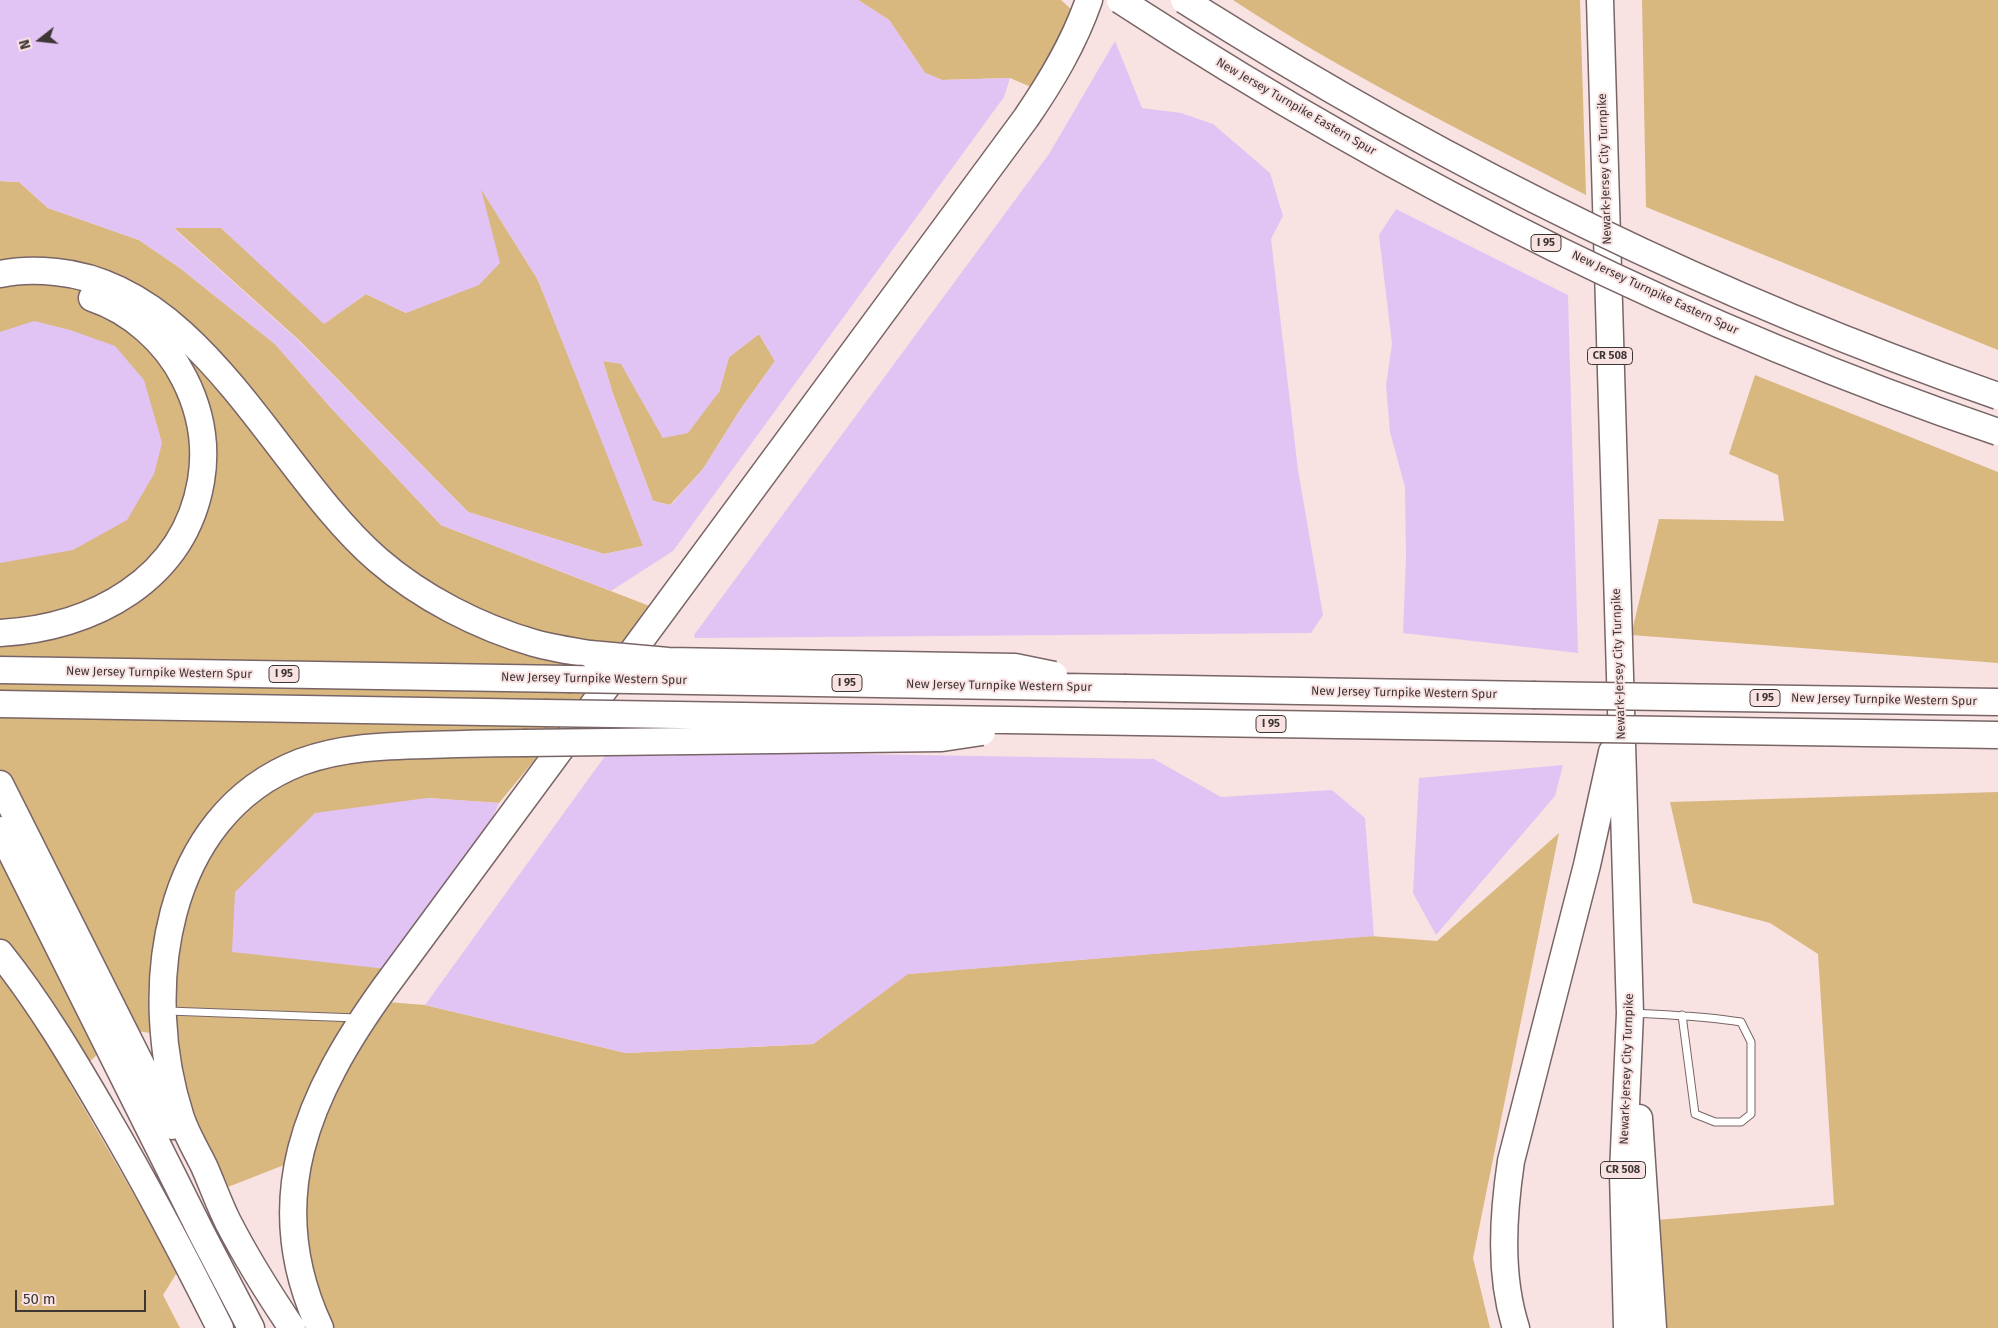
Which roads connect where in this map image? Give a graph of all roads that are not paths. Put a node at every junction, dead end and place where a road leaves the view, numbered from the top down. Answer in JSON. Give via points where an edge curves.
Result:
{"nodes":[{"id":1,"x":1089,"y":0,"type":"edge"},
{"id":2,"x":1120,"y":0,"type":"edge"},
{"id":3,"x":1184,"y":0,"type":"edge"},
{"id":4,"x":1600,"y":0,"type":"edge"},
{"id":5,"x":0,"y":274,"type":"edge"},
{"id":6,"x":0,"y":292,"type":"edge"},
{"id":7,"x":1998,"y":396,"type":"edge"},
{"id":8,"x":1998,"y":432,"type":"edge"},
{"id":9,"x":0,"y":633,"type":"edge"},
{"id":10,"x":0,"y":670,"type":"edge"},
{"id":11,"x":1126,"y":688,"type":"junction"},
{"id":12,"x":1998,"y":702,"type":"edge"},
{"id":13,"x":4,"y":704,"type":"edge"},
{"id":14,"x":1620,"y":712,"type":"junction"},
{"id":15,"x":1066,"y":721,"type":"junction"},
{"id":16,"x":1998,"y":735,"type":"edge"},
{"id":17,"x":0,"y":784,"type":"edge"},
{"id":18,"x":0,"y":830,"type":"edge"},
{"id":19,"x":0,"y":953,"type":"edge"},
{"id":20,"x":164,"y":1011,"type":"junction"},
{"id":21,"x":1630,"y":1013,"type":"junction"},
{"id":22,"x":1682,"y":1015,"type":"junction"},
{"id":23,"x":363,"y":1018,"type":"junction"},
{"id":24,"x":1645,"y":1221,"type":"junction"},
{"id":25,"x":228,"y":1222,"type":"junction"},
{"id":26,"x":220,"y":1328,"type":"edge"},
{"id":27,"x":251,"y":1328,"type":"edge"},
{"id":28,"x":292,"y":1328,"type":"edge"},
{"id":29,"x":320,"y":1328,"type":"edge"},
{"id":30,"x":1516,"y":1328,"type":"edge"},
{"id":31,"x":1627,"y":1328,"type":"edge"},
{"id":32,"x":1653,"y":1328,"type":"edge"},
{"id":33,"x":1664,"y":1328,"type":"edge"}],
"edges":[{"from":1,"to":23,"type":"highway","via":[[1065,56],[1026,118]]},
{"from":2,"to":8,"type":"highway","name":"New Jersey Turnpike Eastern Spur","number":"I 95","bridge":true,"via":[[1328,127],[1515,228],[1626,282],[1760,341]]},
{"from":3,"to":7,"type":"highway","bridge":true,"via":[[1360,106],[1583,224],[1772,309]]},
{"from":4,"to":14,"type":"highway","name":"Newark-Jersey City Turnpike","number":"CR 508"},
{"from":5,"to":11,"type":"highway","bridge":true,"via":[[33,271],[73,274],[101,282],[139,301],[178,329],[214,366],[323,504],[390,570],[446,605],[536,644],[590,654],[668,661],[1015,667]]},
{"from":6,"to":9,"type":"highway","via":[[42,288],[70,292],[108,304],[132,319],[160,344],[182,374],[199,416],[204,447],[199,492],[189,522],[172,551],[152,574],[116,601],[88,614],[56,624]]},
{"from":10,"to":11,"type":"highway","name":"New Jersey Turnpike Western Spur","number":"I 95","bridge":true},
{"from":11,"to":12,"type":"highway","name":"New Jersey Turnpike Western Spur","number":"I 95","bridge":true},
{"from":13,"to":15,"type":"highway","number":"I 95","bridge":true},
{"from":14,"to":21,"type":"highway","name":"Newark-Jersey City Turnpike","number":"CR 508"},
{"from":14,"to":30,"type":"highway","via":[[1587,865],[1511,1161],[1504,1241],[1508,1292]]},
{"from":15,"to":16,"type":"highway","number":"I 95","bridge":true},
{"from":15,"to":20,"type":"highway","bridge":true,"via":[[942,738],[390,746],[341,751],[299,763],[248,792],[206,836],[183,880],[174,910],[168,943]]},
{"from":17,"to":25,"type":"highway","via":[[194,1171]]},
{"from":18,"to":27,"type":"highway"},
{"from":19,"to":26,"type":"highway","via":[[86,1080],[162,1215]]},
{"from":20,"to":23,"type":"lane"},
{"from":20,"to":25,"type":"highway","via":[[168,1062],[178,1108]]},
{"from":21,"to":22,"type":"lane"},
{"from":21,"to":24,"type":"highway","number":"CR 508","via":[[1644,1169]]},
{"from":21,"to":31,"type":"highway","name":"Newark-Jersey City Turnpike","number":"CR 508","via":[[1623,1173]]},
{"from":22,"to":22,"type":"lane","via":[[1741,1022],[1751,1042],[1751,1114],[1741,1122],[1715,1122],[1695,1114]]},
{"from":23,"to":29,"type":"highway","via":[[322,1090],[303,1143],[295,1178],[292,1213],[295,1249],[302,1282]]},
{"from":24,"to":32,"type":"highway","number":"CR 508"},
{"from":24,"to":33,"type":"highway"},
{"from":25,"to":28,"type":"highway"}]}
